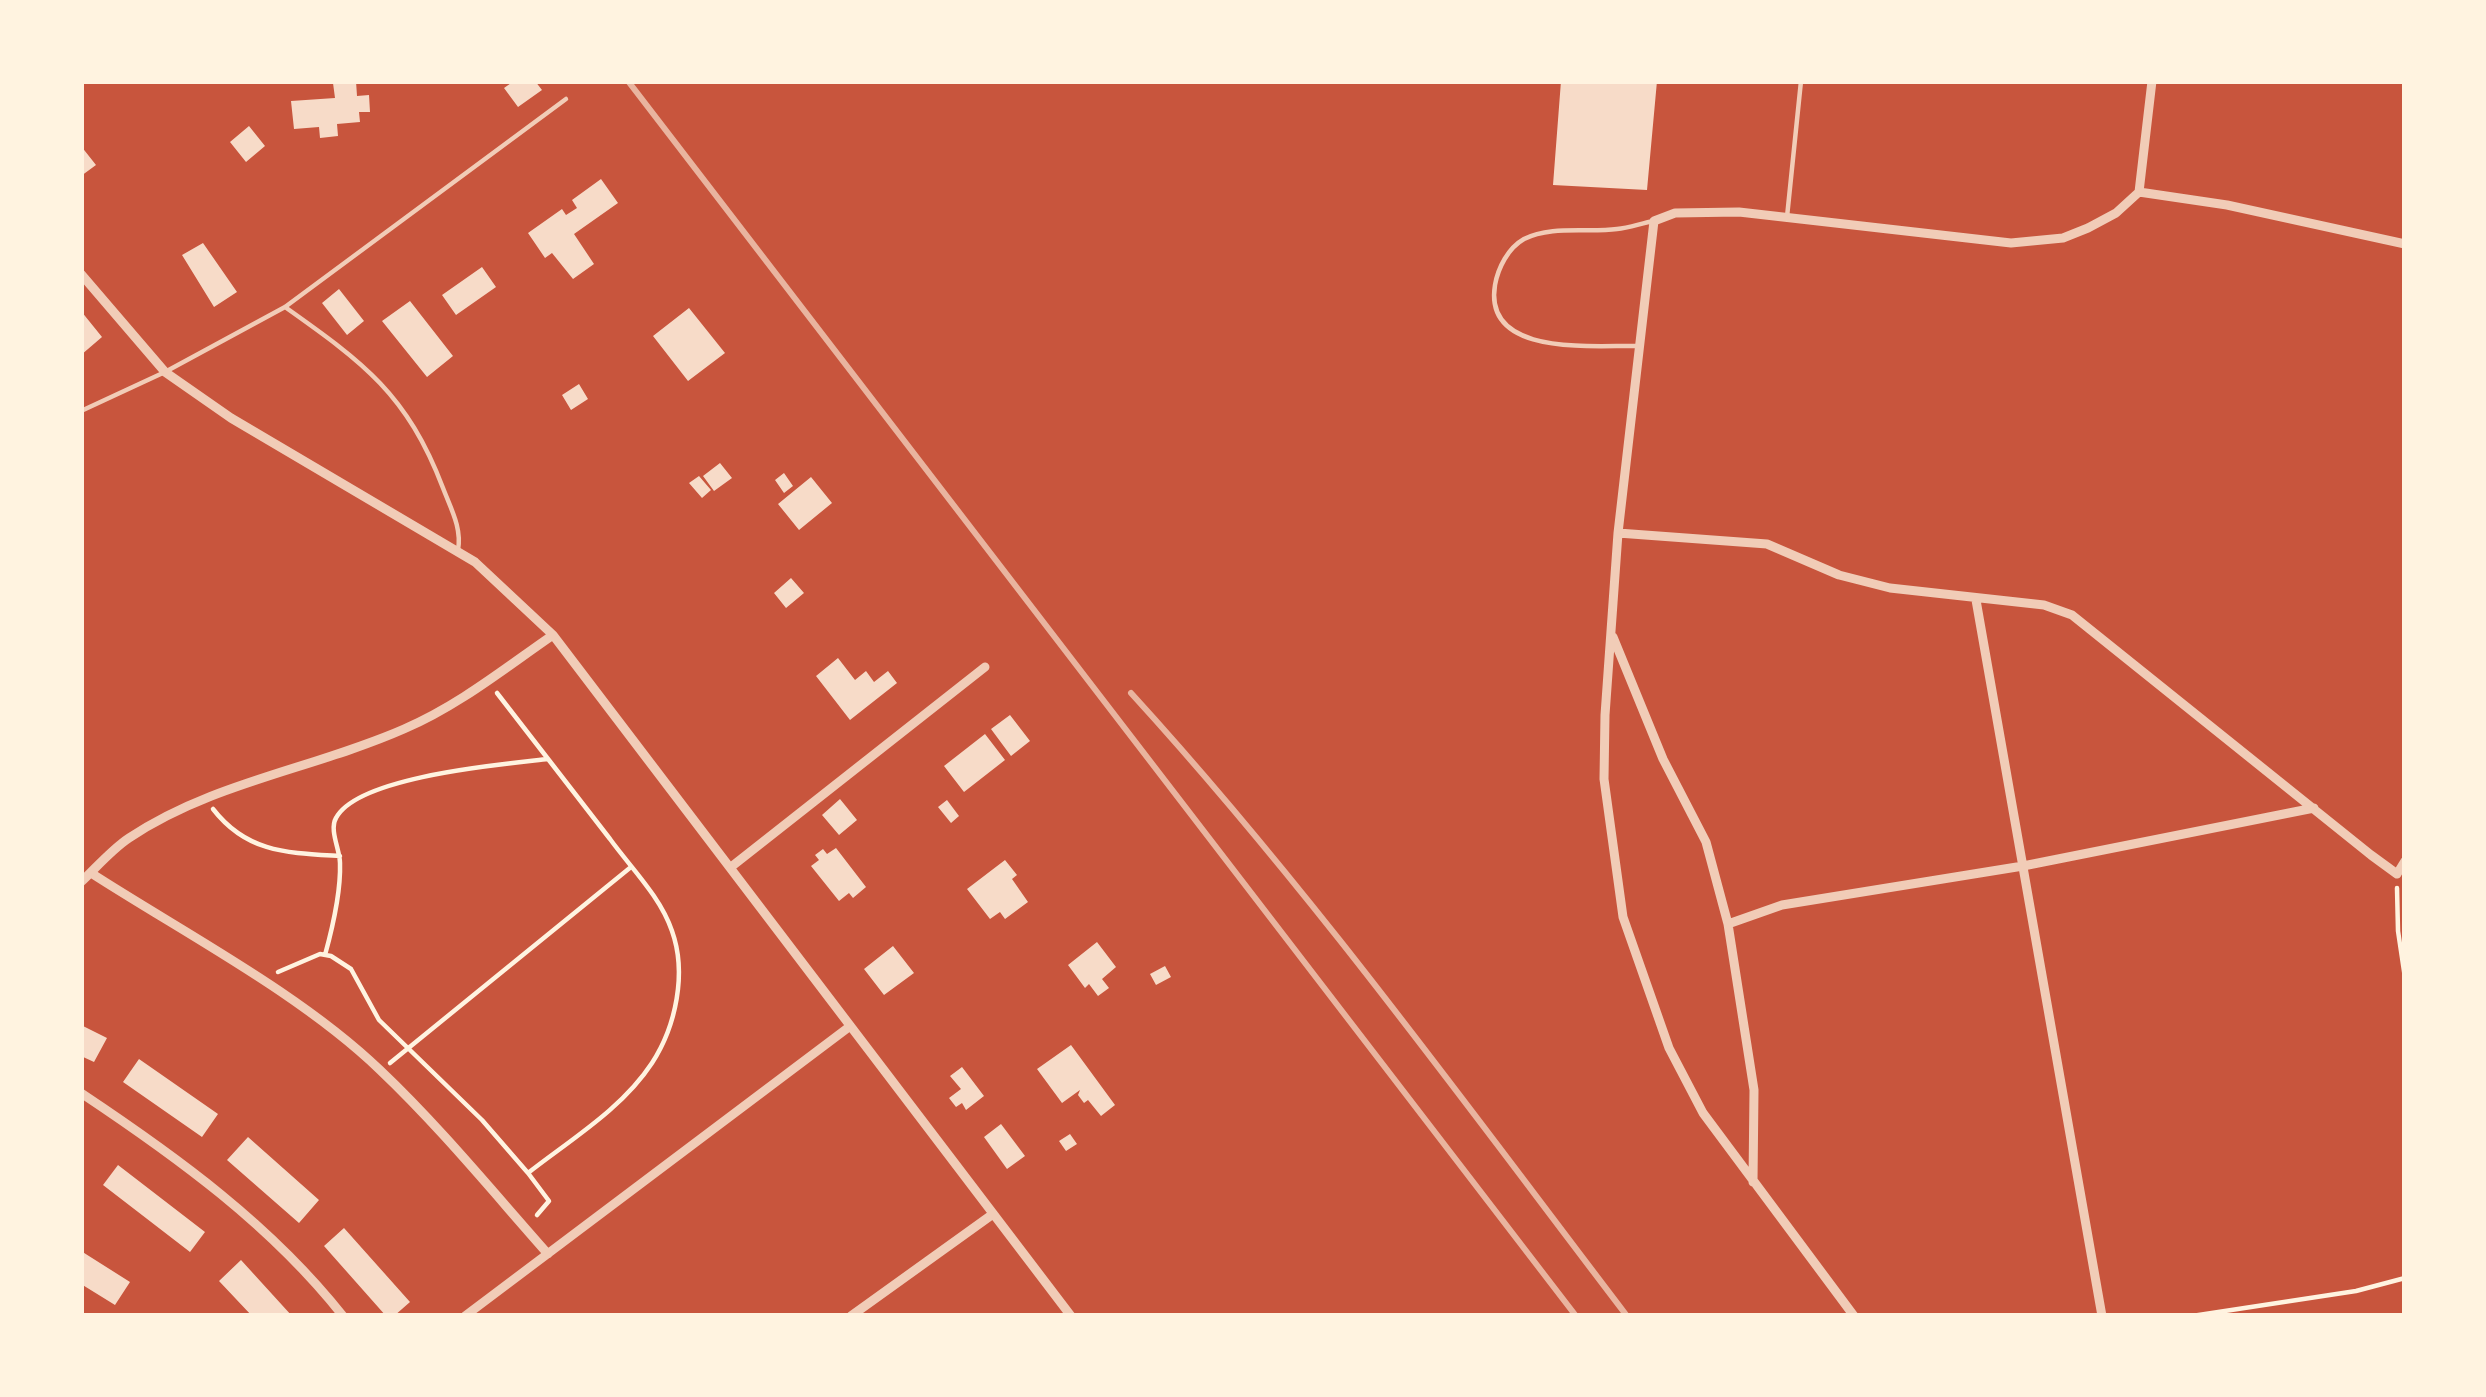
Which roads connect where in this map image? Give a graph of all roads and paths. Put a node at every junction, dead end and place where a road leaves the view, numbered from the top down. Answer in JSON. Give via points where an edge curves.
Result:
{"nodes":[{"id":1,"x":1801,"y":81,"type":"edge"},
{"id":2,"x":2152,"y":81,"type":"edge"},
{"id":3,"x":566,"y":99,"type":"dead end"},
{"id":4,"x":2139,"y":193,"type":"junction"},
{"id":5,"x":1787,"y":217,"type":"junction"},
{"id":6,"x":1654,"y":220,"type":"junction"},
{"id":7,"x":2405,"y":244,"type":"edge"},
{"id":8,"x":81,"y":274,"type":"edge"},
{"id":9,"x":284,"y":308,"type":"junction"},
{"id":10,"x":1640,"y":346,"type":"junction"},
{"id":11,"x":165,"y":372,"type":"junction"},
{"id":12,"x":81,"y":411,"type":"edge"},
{"id":13,"x":1618,"y":533,"type":"junction"},
{"id":14,"x":458,"y":552,"type":"junction"},
{"id":15,"x":1976,"y":600,"type":"junction"},
{"id":16,"x":1611,"y":632,"type":"junction"},
{"id":17,"x":553,"y":634,"type":"junction"},
{"id":18,"x":985,"y":667,"type":"dead end"},
{"id":19,"x":497,"y":693,"type":"dead end"},
{"id":20,"x":548,"y":759,"type":"junction"},
{"id":21,"x":2314,"y":808,"type":"junction"},
{"id":22,"x":213,"y":809,"type":"dead end"},
{"id":23,"x":340,"y":856,"type":"junction"},
{"id":24,"x":2405,"y":861,"type":"edge"},
{"id":25,"x":2023,"y":866,"type":"junction"},
{"id":26,"x":631,"y":867,"type":"junction"},
{"id":27,"x":730,"y":867,"type":"junction"},
{"id":28,"x":91,"y":873,"type":"junction"},
{"id":29,"x":2397,"y":874,"type":"junction"},
{"id":30,"x":81,"y":882,"type":"edge"},
{"id":31,"x":1727,"y":925,"type":"junction"},
{"id":32,"x":325,"y":955,"type":"junction"},
{"id":33,"x":278,"y":972,"type":"dead end"},
{"id":34,"x":2405,"y":978,"type":"edge"},
{"id":35,"x":849,"y":1027,"type":"junction"},
{"id":36,"x":408,"y":1048,"type":"junction"},
{"id":37,"x":381,"y":1070,"type":"junction"},
{"id":38,"x":81,"y":1093,"type":"edge"},
{"id":39,"x":528,"y":1173,"type":"junction"},
{"id":40,"x":1753,"y":1182,"type":"junction"},
{"id":41,"x":993,"y":1214,"type":"junction"},
{"id":42,"x":523,"y":1226,"type":"junction"},
{"id":43,"x":548,"y":1254,"type":"junction"},
{"id":44,"x":2405,"y":1278,"type":"edge"},
{"id":45,"x":344,"y":1316,"type":"edge"},
{"id":46,"x":464,"y":1316,"type":"edge"},
{"id":47,"x":851,"y":1316,"type":"edge"},
{"id":48,"x":1071,"y":1316,"type":"edge"},
{"id":49,"x":1854,"y":1316,"type":"edge"},
{"id":50,"x":2102,"y":1316,"type":"edge"},
{"id":51,"x":2192,"y":1316,"type":"edge"}],
"edges":[{"from":1,"to":5,"type":"lane"},
{"from":2,"to":4,"type":"street"},
{"from":3,"to":9,"type":"lane"},
{"from":4,"to":5,"type":"street","via":[[2063,238],[2011,244]]},
{"from":4,"to":7,"type":"street"},
{"from":5,"to":6,"type":"street","via":[[1703,210]]},
{"from":6,"to":10,"type":"street"},
{"from":6,"to":10,"type":"lane","via":[[1524,239],[1508,253],[1493,299],[1524,338]]},
{"from":8,"to":11,"type":"street"},
{"from":9,"to":11,"type":"lane"},
{"from":9,"to":14,"type":"lane","via":[[392,392],[427,447],[460,534]]},
{"from":10,"to":13,"type":"street"},
{"from":11,"to":12,"type":"lane"},
{"from":11,"to":14,"type":"street"},
{"from":13,"to":15,"type":"street","via":[[1767,544],[1839,575]]},
{"from":13,"to":16,"type":"street"},
{"from":14,"to":17,"type":"street"},
{"from":15,"to":21,"type":"street","via":[[2072,615]]},
{"from":15,"to":25,"type":"street"},
{"from":16,"to":31,"type":"street","via":[[1706,842]]},
{"from":16,"to":40,"type":"street","via":[[1604,779],[1624,917],[1669,1048]]},
{"from":17,"to":27,"type":"street"},
{"from":17,"to":28,"type":"street","via":[[434,715],[201,800],[124,841]]},
{"from":18,"to":27,"type":"street"},
{"from":19,"to":20,"type":"path"},
{"from":20,"to":23,"type":"path","via":[[422,776],[366,796],[334,821]]},
{"from":20,"to":26,"type":"path"},
{"from":21,"to":25,"type":"street"},
{"from":21,"to":29,"type":"street"},
{"from":22,"to":23,"type":"path","via":[[250,843]]},
{"from":23,"to":32,"type":"path"},
{"from":24,"to":29,"type":"street"},
{"from":25,"to":31,"type":"street","via":[[1782,905]]},
{"from":25,"to":50,"type":"street"},
{"from":26,"to":36,"type":"path"},
{"from":26,"to":39,"type":"path","via":[[672,932],[678,982],[667,1034],[626,1095]]},
{"from":27,"to":35,"type":"street"},
{"from":28,"to":30,"type":"street"},
{"from":28,"to":37,"type":"street","via":[[311,1015]]},
{"from":29,"to":34,"type":"path"},
{"from":31,"to":40,"type":"street","via":[[1754,1090]]},
{"from":32,"to":33,"type":"path"},
{"from":32,"to":36,"type":"path","via":[[351,969],[379,1020]]},
{"from":35,"to":41,"type":"street"},
{"from":35,"to":43,"type":"street"},
{"from":36,"to":37,"type":"path"},
{"from":36,"to":39,"type":"path"},
{"from":37,"to":42,"type":"street"},
{"from":38,"to":45,"type":"street","via":[[242,1211]]},
{"from":39,"to":42,"type":"path","via":[[549,1204]]},
{"from":40,"to":49,"type":"street"},
{"from":41,"to":47,"type":"street"},
{"from":41,"to":48,"type":"street"},
{"from":42,"to":43,"type":"street"},
{"from":43,"to":46,"type":"street"},
{"from":44,"to":51,"type":"path"}]}
